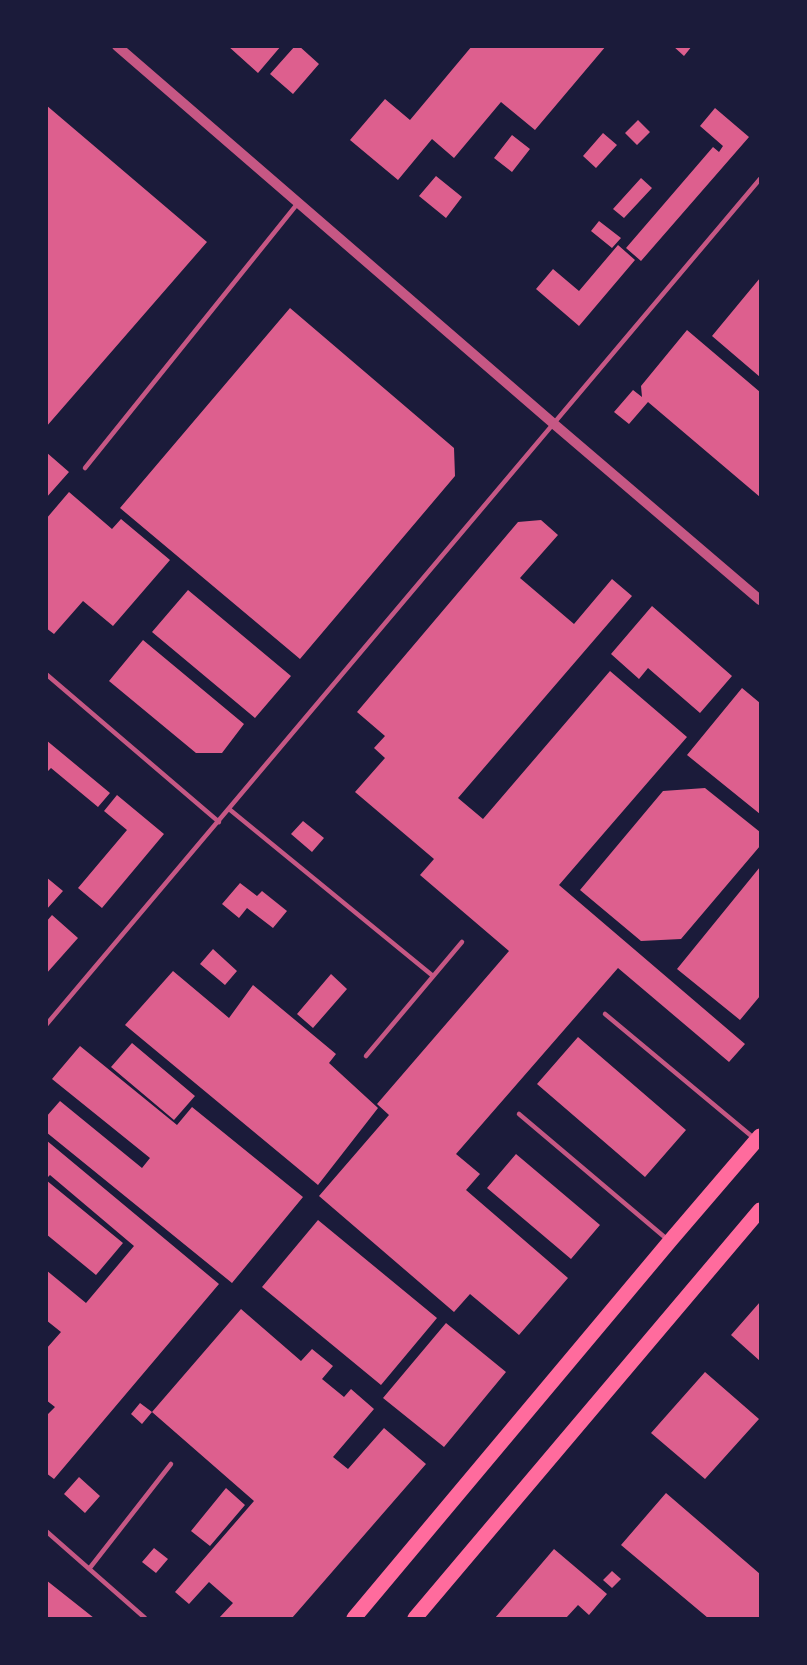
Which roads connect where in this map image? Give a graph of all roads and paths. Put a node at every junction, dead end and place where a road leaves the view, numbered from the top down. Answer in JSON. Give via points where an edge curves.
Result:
{"nodes":[{"id":1,"x":117,"y":46,"type":"edge"},
{"id":2,"x":760,"y":179,"type":"edge"},
{"id":3,"x":298,"y":203,"type":"junction"},
{"id":4,"x":554,"y":424,"type":"junction"},
{"id":5,"x":85,"y":468,"type":"dead end"},
{"id":6,"x":760,"y":600,"type":"edge"},
{"id":7,"x":46,"y":674,"type":"edge"},
{"id":8,"x":229,"y":809,"type":"junction"},
{"id":9,"x":219,"y":822,"type":"junction"},
{"id":10,"x":462,"y":942,"type":"dead end"},
{"id":11,"x":433,"y":976,"type":"junction"},
{"id":12,"x":605,"y":1014,"type":"dead end"},
{"id":13,"x":46,"y":1025,"type":"edge"},
{"id":14,"x":366,"y":1056,"type":"dead end"},
{"id":15,"x":519,"y":1114,"type":"dead end"},
{"id":16,"x":759,"y":1138,"type":"edge"},
{"id":17,"x":760,"y":1210,"type":"edge"},
{"id":18,"x":670,"y":1241,"type":"junction"},
{"id":19,"x":171,"y":1464,"type":"dead end"},
{"id":20,"x":46,"y":1531,"type":"edge"},
{"id":21,"x":89,"y":1569,"type":"junction"},
{"id":22,"x":145,"y":1618,"type":"edge"},
{"id":23,"x":354,"y":1618,"type":"edge"},
{"id":24,"x":415,"y":1618,"type":"edge"}],
"edges":[{"from":1,"to":3,"type":"street"},
{"from":2,"to":4,"type":"lane"},
{"from":3,"to":4,"type":"street"},
{"from":3,"to":5,"type":"lane"},
{"from":4,"to":6,"type":"street"},
{"from":4,"to":8,"type":"lane"},
{"from":7,"to":9,"type":"lane"},
{"from":8,"to":9,"type":"lane"},
{"from":8,"to":11,"type":"lane"},
{"from":9,"to":13,"type":"lane"},
{"from":10,"to":11,"type":"lane"},
{"from":11,"to":14,"type":"lane"},
{"from":12,"to":16,"type":"lane"},
{"from":15,"to":18,"type":"lane"},
{"from":16,"to":18,"type":"main road"},
{"from":17,"to":24,"type":"main road"},
{"from":18,"to":23,"type":"main road"},
{"from":19,"to":21,"type":"lane"},
{"from":20,"to":21,"type":"lane"},
{"from":21,"to":22,"type":"lane"}]}
